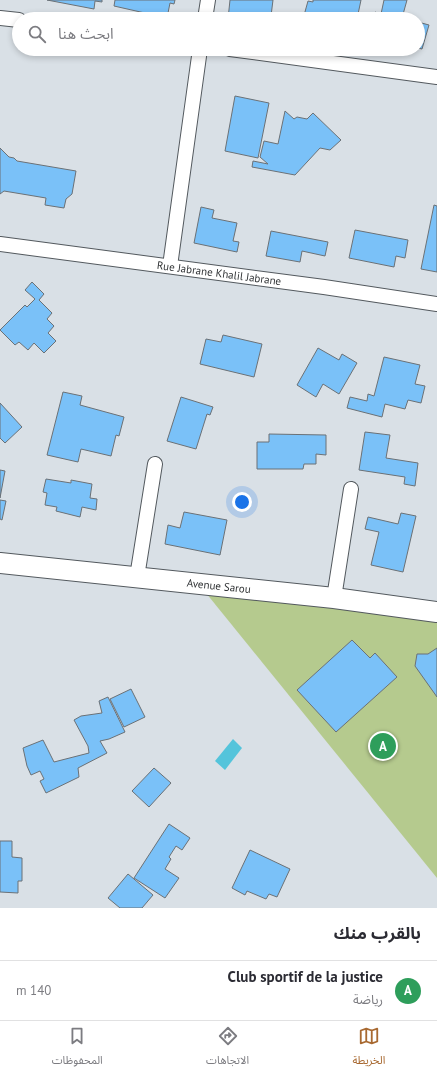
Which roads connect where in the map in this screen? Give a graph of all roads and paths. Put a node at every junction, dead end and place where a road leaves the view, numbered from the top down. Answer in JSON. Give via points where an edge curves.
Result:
{"nodes":[{"id":1,"x":208,"y":0,"type":"edge"},
{"id":2,"x":206,"y":12,"type":"edge"},
{"id":3,"x":0,"y":18,"type":"edge"},
{"id":4,"x":12,"y":19,"type":"edge"},
{"id":5,"x":199,"y":56,"type":"edge"},
{"id":6,"x":282,"y":56,"type":"edge"},
{"id":7,"x":437,"y":77,"type":"edge"},
{"id":8,"x":0,"y":244,"type":"edge"},
{"id":9,"x":170,"y":266,"type":"junction"},
{"id":10,"x":437,"y":304,"type":"edge"},
{"id":11,"x":155,"y":464,"type":"dead end"},
{"id":12,"x":351,"y":490,"type":"dead end"},
{"id":13,"x":0,"y":563,"type":"edge"},
{"id":14,"x":137,"y":576,"type":"junction"},
{"id":15,"x":334,"y":598,"type":"junction"},
{"id":16,"x":437,"y":612,"type":"edge"}],
"edges":[{"from":1,"to":2,"type":"street"},
{"from":3,"to":4,"type":"street"},
{"from":5,"to":9,"type":"street"},
{"from":6,"to":7,"type":"street"},
{"from":8,"to":9,"type":"street","name":"Rue Jabrane Khalil Jabrane"},
{"from":9,"to":10,"type":"street","name":"Rue Jabrane Khalil Jabrane"},
{"from":11,"to":14,"type":"street"},
{"from":12,"to":15,"type":"street"},
{"from":13,"to":14,"type":"street","name":"Avenue Sarou"},
{"from":14,"to":15,"type":"street","name":"Avenue Sarou"},
{"from":15,"to":16,"type":"street","name":"Avenue Sarou"}]}
